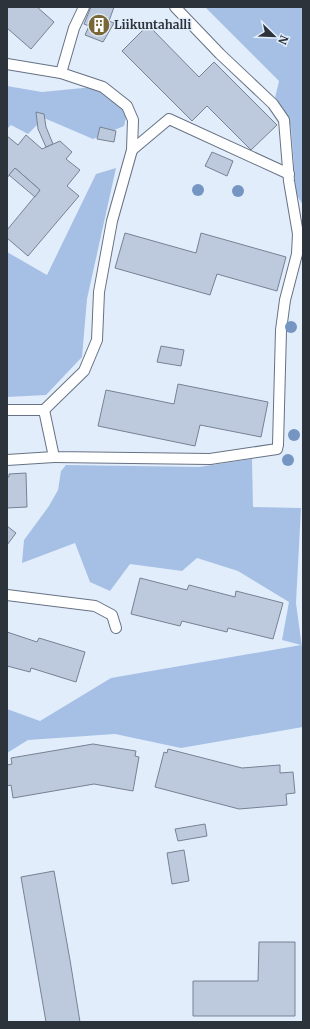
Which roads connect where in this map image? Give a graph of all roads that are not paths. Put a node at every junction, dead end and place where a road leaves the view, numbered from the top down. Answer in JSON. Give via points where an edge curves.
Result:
{"nodes":[{"id":1,"x":84,"y":7,"type":"edge"},
{"id":2,"x":175,"y":7,"type":"edge"},
{"id":3,"x":7,"y":64,"type":"edge"},
{"id":4,"x":61,"y":73,"type":"junction"},
{"id":5,"x":132,"y":150,"type":"junction"},
{"id":6,"x":288,"y":174,"type":"junction"},
{"id":7,"x":7,"y":410,"type":"edge"},
{"id":8,"x":44,"y":410,"type":"junction"},
{"id":9,"x":54,"y":457,"type":"junction"},
{"id":10,"x":7,"y":460,"type":"edge"},
{"id":11,"x":7,"y":596,"type":"edge"},
{"id":12,"x":116,"y":628,"type":"dead end"}],
"edges":[{"from":1,"to":4,"type":"lane","via":[[74,28]]},
{"from":2,"to":6,"type":"lane","via":[[273,104],[284,120]]},
{"from":3,"to":4,"type":"lane"},
{"from":4,"to":5,"type":"lane","via":[[103,87],[127,106],[133,120]]},
{"from":5,"to":6,"type":"lane","via":[[169,119]]},
{"from":5,"to":8,"type":"lane","via":[[112,221],[99,292],[97,340],[84,371]]},
{"from":6,"to":9,"type":"lane","via":[[298,247],[285,300],[281,330],[277,449],[210,459]]},
{"from":7,"to":8,"type":"lane"},
{"from":8,"to":9,"type":"lane"},
{"from":9,"to":10,"type":"lane"},
{"from":11,"to":12,"type":"lane","via":[[94,606],[112,615]]}]}
